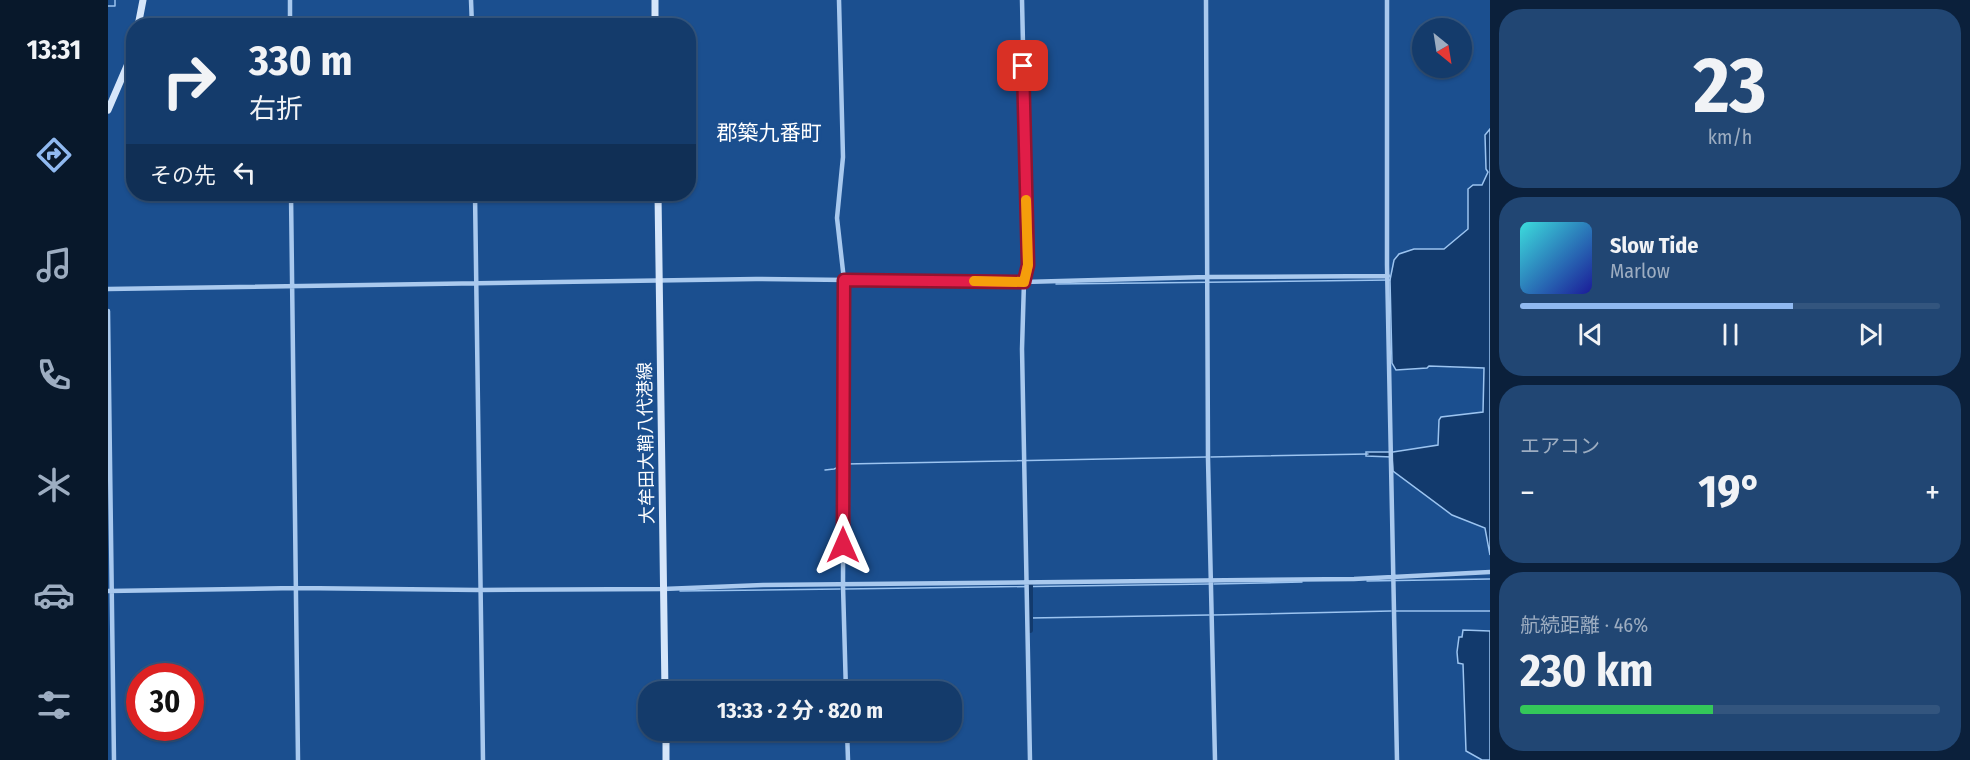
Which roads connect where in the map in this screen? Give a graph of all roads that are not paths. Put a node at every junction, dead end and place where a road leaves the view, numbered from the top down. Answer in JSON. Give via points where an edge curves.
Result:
{"nodes":[{"id":1,"x":143,"y":0,"type":"edge"},
{"id":2,"x":290,"y":0,"type":"edge"},
{"id":3,"x":471,"y":0,"type":"edge"},
{"id":4,"x":655,"y":0,"type":"edge"},
{"id":5,"x":839,"y":0,"type":"edge"},
{"id":6,"x":1022,"y":0,"type":"edge"},
{"id":7,"x":1206,"y":0,"type":"edge"},
{"id":8,"x":1387,"y":0,"type":"edge"},
{"id":9,"x":140,"y":18,"type":"edge"},
{"id":10,"x":290,"y":18,"type":"edge"},
{"id":11,"x":472,"y":18,"type":"edge"},
{"id":12,"x":655,"y":18,"type":"edge"},
{"id":13,"x":126,"y":67,"type":"edge"},
{"id":14,"x":110,"y":98,"type":"edge"},
{"id":15,"x":108,"y":110,"type":"edge"},
{"id":16,"x":291,"y":201,"type":"edge"},
{"id":17,"x":475,"y":201,"type":"edge"},
{"id":18,"x":658,"y":201,"type":"edge"},
{"id":19,"x":1388,"y":279,"type":"junction"},
{"id":20,"x":844,"y":280,"type":"junction"},
{"id":21,"x":1207,"y":280,"type":"junction"},
{"id":22,"x":659,"y":282,"type":"junction"},
{"id":23,"x":1024,"y":282,"type":"junction"},
{"id":24,"x":476,"y":283,"type":"junction"},
{"id":25,"x":292,"y":286,"type":"junction"},
{"id":26,"x":108,"y":289,"type":"edge"},
{"id":27,"x":108,"y":311,"type":"edge"},
{"id":28,"x":1490,"y":572,"type":"edge"},
{"id":29,"x":1392,"y":581,"type":"junction"},
{"id":30,"x":1211,"y":583,"type":"junction"},
{"id":31,"x":1026,"y":585,"type":"junction"},
{"id":32,"x":843,"y":586,"type":"junction"},
{"id":33,"x":296,"y":588,"type":"junction"},
{"id":34,"x":663,"y":589,"type":"junction"},
{"id":35,"x":479,"y":590,"type":"junction"},
{"id":36,"x":110,"y":591,"type":"edge"},
{"id":37,"x":665,"y":681,"type":"edge"},
{"id":38,"x":846,"y":681,"type":"edge"},
{"id":39,"x":666,"y":741,"type":"edge"},
{"id":40,"x":847,"y":741,"type":"edge"},
{"id":41,"x":114,"y":760,"type":"edge"},
{"id":42,"x":298,"y":760,"type":"edge"},
{"id":43,"x":483,"y":760,"type":"edge"},
{"id":44,"x":666,"y":760,"type":"edge"},
{"id":45,"x":848,"y":760,"type":"edge"},
{"id":46,"x":1030,"y":760,"type":"edge"},
{"id":47,"x":1215,"y":760,"type":"edge"},
{"id":48,"x":1397,"y":760,"type":"edge"}],
"edges":[{"from":1,"to":9,"type":"main road"},
{"from":2,"to":10,"type":"street"},
{"from":3,"to":11,"type":"street"},
{"from":4,"to":12,"type":"main road"},
{"from":5,"to":20,"type":"street","via":[[843,157],[837,218]]},
{"from":6,"to":23,"type":"street","via":[[1028,265]]},
{"from":7,"to":21,"type":"street"},
{"from":8,"to":19,"type":"street"},
{"from":13,"to":14,"type":"main road"},
{"from":14,"to":15,"type":"main road"},
{"from":16,"to":25,"type":"street"},
{"from":17,"to":24,"type":"street"},
{"from":18,"to":22,"type":"main road","name":"大牟田大鞘八代港線"},
{"from":19,"to":21,"type":"street"},
{"from":19,"to":29,"type":"street"},
{"from":20,"to":22,"type":"street"},
{"from":20,"to":23,"type":"street"},
{"from":20,"to":32,"type":"street"},
{"from":21,"to":23,"type":"street"},
{"from":21,"to":30,"type":"street"},
{"from":22,"to":24,"type":"street"},
{"from":22,"to":34,"type":"main road","name":"大牟田大鞘八代港線"},
{"from":23,"to":31,"type":"street"},
{"from":24,"to":25,"type":"street"},
{"from":24,"to":35,"type":"street"},
{"from":25,"to":26,"type":"street"},
{"from":25,"to":33,"type":"street"},
{"from":27,"to":36,"type":"street"},
{"from":28,"to":29,"type":"street"},
{"from":29,"to":30,"type":"street"},
{"from":29,"to":48,"type":"street"},
{"from":30,"to":31,"type":"street"},
{"from":30,"to":47,"type":"street"},
{"from":31,"to":32,"type":"street"},
{"from":31,"to":46,"type":"street"},
{"from":32,"to":34,"type":"street"},
{"from":32,"to":38,"type":"street"},
{"from":33,"to":35,"type":"street"},
{"from":33,"to":36,"type":"street"},
{"from":33,"to":42,"type":"street"},
{"from":34,"to":35,"type":"street"},
{"from":34,"to":37,"type":"main road","name":"大牟田大鞘八代港線"},
{"from":35,"to":43,"type":"street"},
{"from":36,"to":41,"type":"street"},
{"from":39,"to":44,"type":"main road"},
{"from":40,"to":45,"type":"street"}]}
